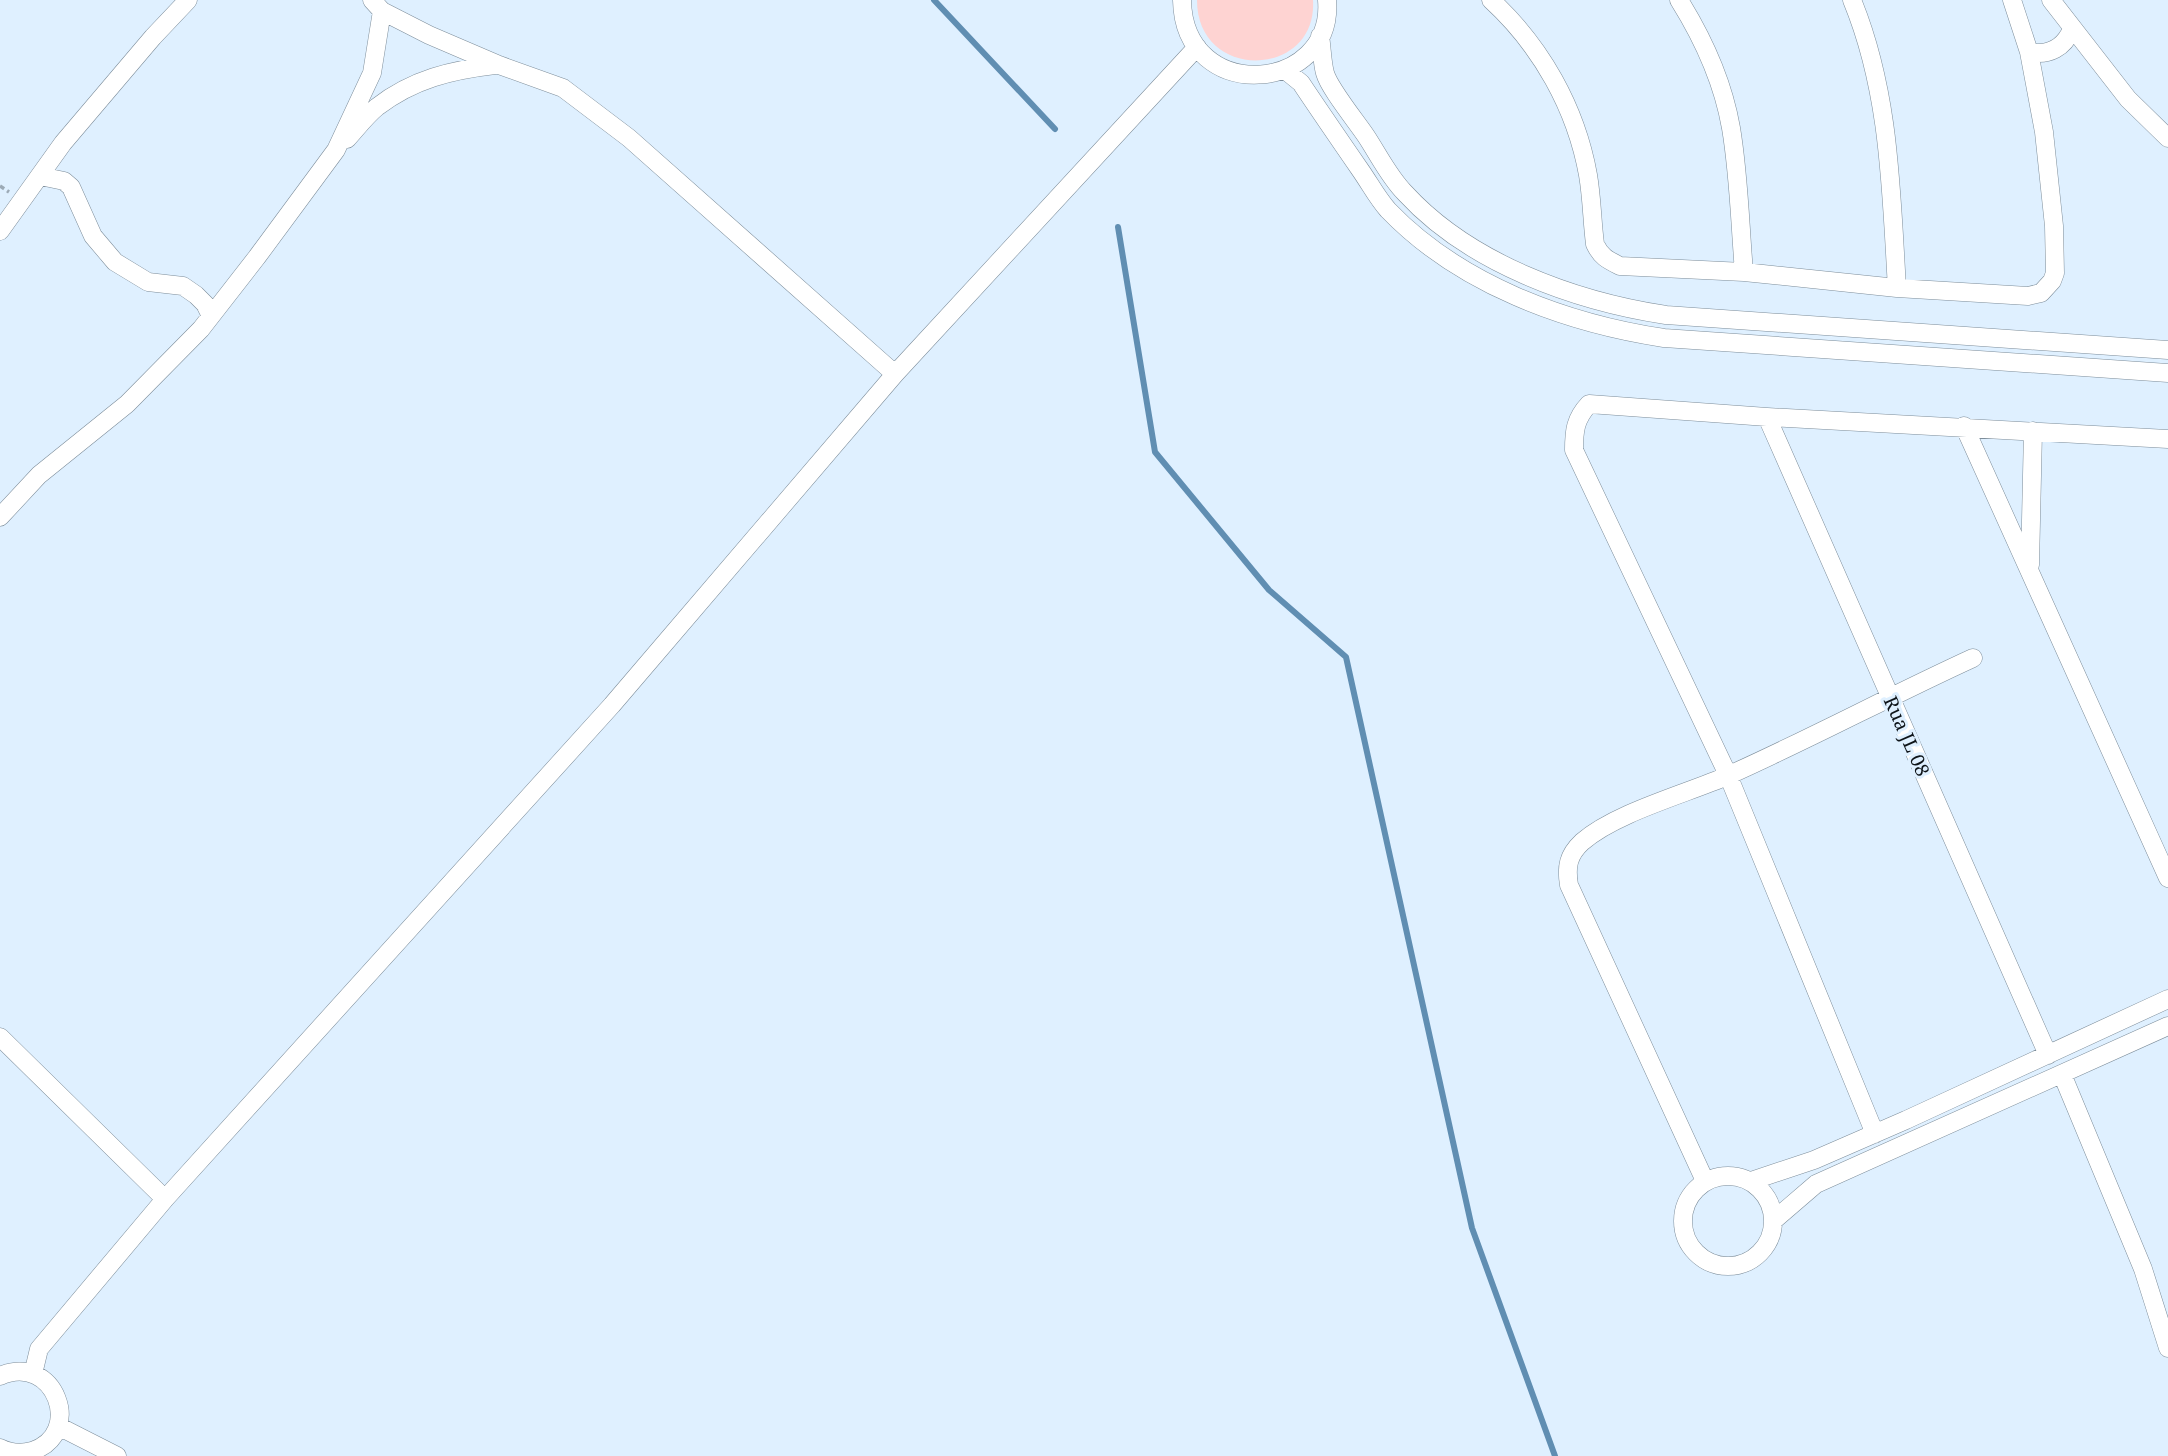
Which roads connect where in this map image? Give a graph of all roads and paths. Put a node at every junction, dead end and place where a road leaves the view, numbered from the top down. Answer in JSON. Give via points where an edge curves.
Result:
{"nodes":[{"id":1,"x":188,"y":0,"type":"edge"},
{"id":2,"x":1182,"y":0,"type":"edge"},
{"id":3,"x":1327,"y":0,"type":"edge"},
{"id":4,"x":1491,"y":0,"type":"edge"},
{"id":5,"x":1679,"y":0,"type":"edge"},
{"id":6,"x":1852,"y":0,"type":"edge"},
{"id":7,"x":2012,"y":0,"type":"edge"},
{"id":8,"x":2051,"y":0,"type":"edge"},
{"id":9,"x":377,"y":6,"type":"edge"},
{"id":10,"x":2072,"y":29,"type":"junction"},
{"id":11,"x":1320,"y":36,"type":"junction"},
{"id":12,"x":1197,"y":47,"type":"junction"},
{"id":13,"x":2029,"y":52,"type":"junction"},
{"id":14,"x":499,"y":65,"type":"junction"},
{"id":15,"x":1285,"y":70,"type":"junction"},
{"id":16,"x":2168,"y":138,"type":"edge"},
{"id":17,"x":336,"y":150,"type":"junction"},
{"id":18,"x":40,"y":176,"type":"junction"},
{"id":19,"x":0,"y":231,"type":"edge"},
{"id":20,"x":1744,"y":272,"type":"junction"},
{"id":21,"x":1897,"y":288,"type":"junction"},
{"id":22,"x":211,"y":316,"type":"junction"},
{"id":23,"x":2168,"y":350,"type":"edge"},
{"id":24,"x":2168,"y":373,"type":"edge"},
{"id":25,"x":895,"y":374,"type":"junction"},
{"id":26,"x":1767,"y":417,"type":"junction"},
{"id":27,"x":1964,"y":426,"type":"junction"},
{"id":28,"x":2033,"y":431,"type":"junction"},
{"id":29,"x":2168,"y":439,"type":"edge"},
{"id":30,"x":0,"y":517,"type":"edge"},
{"id":31,"x":2029,"y":572,"type":"junction"},
{"id":32,"x":1973,"y":658,"type":"dead end"},
{"id":33,"x":1890,"y":696,"type":"junction"},
{"id":34,"x":1728,"y":775,"type":"junction"},
{"id":35,"x":2168,"y":878,"type":"edge"},
{"id":36,"x":2168,"y":999,"type":"edge"},
{"id":37,"x":2136,"y":1014,"type":"junction"},
{"id":38,"x":2168,"y":1026,"type":"edge"},
{"id":39,"x":2147,"y":1035,"type":"junction"},
{"id":40,"x":0,"y":1037,"type":"edge"},
{"id":41,"x":2048,"y":1055,"type":"junction"},
{"id":42,"x":2062,"y":1073,"type":"junction"},
{"id":43,"x":1875,"y":1134,"type":"junction"},
{"id":44,"x":1705,"y":1181,"type":"junction"},
{"id":45,"x":1751,"y":1181,"type":"junction"},
{"id":46,"x":165,"y":1199,"type":"junction"},
{"id":47,"x":1773,"y":1221,"type":"junction"},
{"id":48,"x":2168,"y":1348,"type":"edge"},
{"id":49,"x":33,"y":1374,"type":"junction"},
{"id":50,"x":0,"y":1376,"type":"edge"},
{"id":51,"x":58,"y":1426,"type":"junction"},
{"id":52,"x":18,"y":1453,"type":"edge"},
{"id":53,"x":117,"y":1456,"type":"edge"}],
"edges":[{"from":1,"to":18,"type":"street"},
{"from":2,"to":12,"type":"street","via":[[1183,18]]},
{"from":3,"to":11,"type":"street"},
{"from":4,"to":20,"type":"street","via":[[1542,60],[1570,113],[1588,173],[1600,254],[1620,266]]},
{"from":5,"to":20,"type":"street","via":[[1704,44],[1725,100]]},
{"from":6,"to":21,"type":"street","via":[[1883,106]]},
{"from":7,"to":13,"type":"street"},
{"from":8,"to":10,"type":"street"},
{"from":9,"to":14,"type":"street"},
{"from":9,"to":17,"type":"street","via":[[372,73]]},
{"from":10,"to":13,"type":"street","via":[[2057,49]]},
{"from":10,"to":16,"type":"street"},
{"from":11,"to":15,"type":"street","via":[[1311,50]]},
{"from":11,"to":23,"type":"street","via":[[1325,76],[1404,192],[1476,248],[1563,290],[1666,314]]},
{"from":12,"to":15,"type":"street","via":[[1208,59],[1237,74],[1270,75]]},
{"from":12,"to":25,"type":"street"},
{"from":13,"to":21,"type":"street","via":[[2050,179],[2052,281],[2041,293],[2028,296]]},
{"from":14,"to":17,"type":"street","via":[[455,69],[411,86],[376,107]]},
{"from":14,"to":25,"type":"street","via":[[563,88],[629,138]]},
{"from":15,"to":24,"type":"street","via":[[1301,83],[1387,209],[1463,268],[1555,313],[1664,338]]},
{"from":17,"to":22,"type":"street"},
{"from":18,"to":19,"type":"street"},
{"from":18,"to":22,"type":"street","via":[[71,187],[93,236],[115,262],[148,282],[183,286],[205,304]]},
{"from":20,"to":21,"type":"street"},
{"from":22,"to":30,"type":"street","via":[[127,404],[39,475]]},
{"from":25,"to":46,"type":"street","via":[[612,705]]},
{"from":26,"to":27,"type":"street"},
{"from":26,"to":33,"type":"street","name":"Rua JL 08"},
{"from":26,"to":34,"type":"street","via":[[1589,404],[1578,415],[1574,429],[1574,450]]},
{"from":27,"to":28,"type":"street"},
{"from":27,"to":31,"type":"street"},
{"from":28,"to":29,"type":"street"},
{"from":28,"to":31,"type":"street"},
{"from":31,"to":35,"type":"street"},
{"from":32,"to":33,"type":"street"},
{"from":33,"to":34,"type":"street"},
{"from":33,"to":41,"type":"street","name":"Rua JL 08"},
{"from":34,"to":43,"type":"street"},
{"from":34,"to":44,"type":"street","via":[[1607,824],[1572,852],[1567,868],[1569,885]]},
{"from":36,"to":37,"type":"street"},
{"from":37,"to":39,"type":"street"},
{"from":37,"to":41,"type":"street"},
{"from":38,"to":39,"type":"street"},
{"from":39,"to":42,"type":"street"},
{"from":40,"to":46,"type":"street"},
{"from":41,"to":43,"type":"street"},
{"from":42,"to":47,"type":"street","via":[[1816,1184]]},
{"from":42,"to":48,"type":"street","via":[[2143,1269]]},
{"from":43,"to":45,"type":"street"},
{"from":44,"to":45,"type":"street","via":[[1728,1175]]},
{"from":44,"to":47,"type":"street","via":[[1688,1198],[1682,1221],[1688,1243],[1705,1260],[1728,1266],[1751,1260],[1767,1243]]},
{"from":45,"to":47,"type":"street","via":[[1767,1198]]},
{"from":46,"to":49,"type":"street","via":[[39,1349]]},
{"from":49,"to":50,"type":"street"},
{"from":49,"to":51,"type":"street","via":[[43,1378],[57,1395]]},
{"from":51,"to":52,"type":"street","via":[[45,1444]]},
{"from":51,"to":53,"type":"street"}]}
